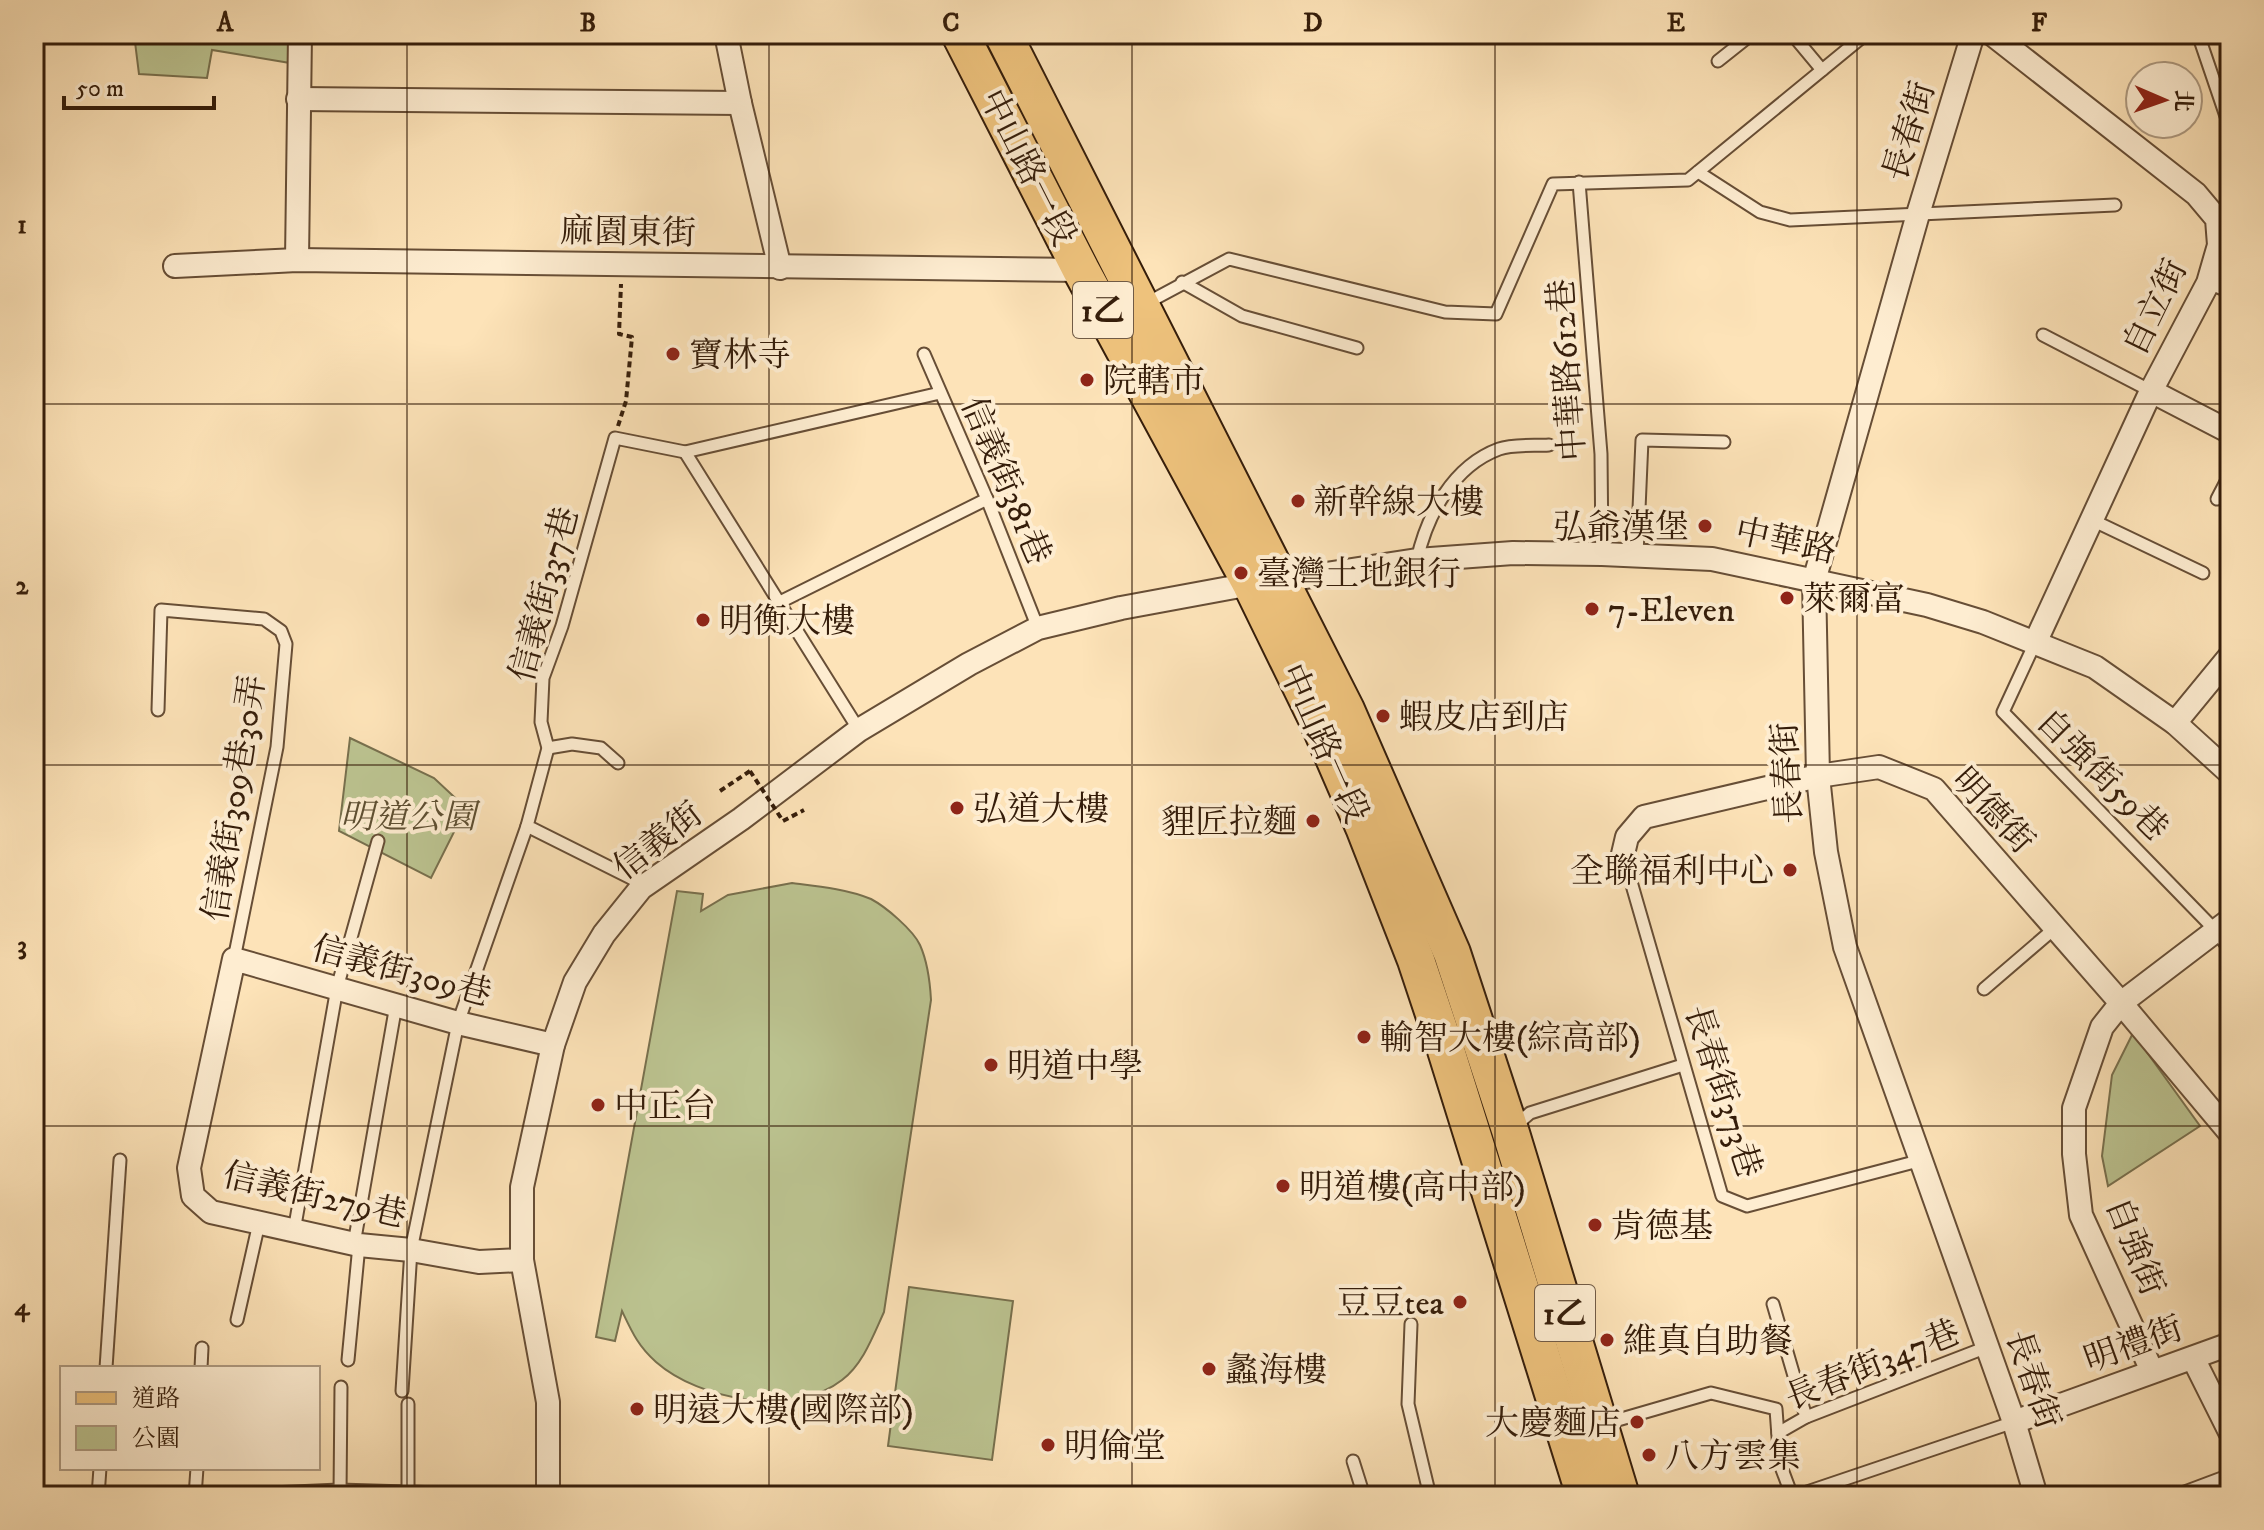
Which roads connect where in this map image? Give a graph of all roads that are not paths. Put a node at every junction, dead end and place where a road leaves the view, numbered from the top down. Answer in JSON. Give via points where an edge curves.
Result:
{"nodes":[{"id":1,"x":300,"y":34,"type":"edge"},
{"id":2,"x":726,"y":34,"type":"edge"},
{"id":3,"x":960,"y":34,"type":"edge"},
{"id":4,"x":1003,"y":34,"type":"edge"},
{"id":5,"x":1752,"y":34,"type":"edge"},
{"id":6,"x":1792,"y":34,"type":"edge"},
{"id":7,"x":1866,"y":34,"type":"edge"},
{"id":8,"x":1973,"y":34,"type":"edge"},
{"id":9,"x":1992,"y":34,"type":"edge"},
{"id":10,"x":2198,"y":34,"type":"edge"},
{"id":11,"x":1718,"y":61,"type":"dead end"},
{"id":12,"x":1822,"y":70,"type":"junction"},
{"id":13,"x":298,"y":99,"type":"junction"},
{"id":14,"x":740,"y":103,"type":"junction"},
{"id":15,"x":2230,"y":128,"type":"edge"},
{"id":16,"x":1698,"y":172,"type":"junction"},
{"id":17,"x":1579,"y":182,"type":"junction"},
{"id":18,"x":2115,"y":205,"type":"dead end"},
{"id":19,"x":1918,"y":214,"type":"junction"},
{"id":20,"x":2223,"y":216,"type":"edge"},
{"id":21,"x":297,"y":260,"type":"junction"},
{"id":22,"x":175,"y":266,"type":"dead end"},
{"id":23,"x":780,"y":268,"type":"junction"},
{"id":24,"x":1081,"y":270,"type":"junction"},
{"id":25,"x":1182,"y":282,"type":"junction"},
{"id":26,"x":2208,"y":283,"type":"junction"},
{"id":27,"x":2230,"y":292,"type":"edge"},
{"id":28,"x":1140,"y":307,"type":"junction"},
{"id":29,"x":2043,"y":335,"type":"dead end"},
{"id":30,"x":1357,"y":348,"type":"dead end"},
{"id":31,"x":924,"y":354,"type":"dead end"},
{"id":32,"x":2151,"y":391,"type":"junction"},
{"id":33,"x":940,"y":393,"type":"junction"},
{"id":34,"x":2230,"y":432,"type":"edge"},
{"id":35,"x":1724,"y":442,"type":"dead end"},
{"id":36,"x":1549,"y":445,"type":"dead end"},
{"id":37,"x":685,"y":452,"type":"junction"},
{"id":38,"x":2230,"y":474,"type":"edge"},
{"id":39,"x":987,"y":499,"type":"junction"},
{"id":40,"x":2217,"y":499,"type":"dead end"},
{"id":41,"x":2092,"y":520,"type":"junction"},
{"id":42,"x":1602,"y":554,"type":"junction"},
{"id":43,"x":1637,"y":555,"type":"junction"},
{"id":44,"x":1417,"y":560,"type":"junction"},
{"id":45,"x":2203,"y":573,"type":"dead end"},
{"id":46,"x":1814,"y":581,"type":"junction"},
{"id":47,"x":1265,"y":582,"type":"junction"},
{"id":48,"x":780,"y":602,"type":"junction"},
{"id":49,"x":1038,"y":628,"type":"junction"},
{"id":50,"x":2035,"y":643,"type":"junction"},
{"id":51,"x":2230,"y":656,"type":"edge"},
{"id":52,"x":158,"y":710,"type":"dead end"},
{"id":53,"x":2175,"y":723,"type":"junction"},
{"id":54,"x":859,"y":730,"type":"junction"},
{"id":55,"x":548,"y":748,"type":"junction"},
{"id":56,"x":618,"y":763,"type":"dead end"},
{"id":57,"x":2230,"y":773,"type":"edge"},
{"id":58,"x":1818,"y":776,"type":"junction"},
{"id":59,"x":527,"y":826,"type":"junction"},
{"id":60,"x":378,"y":841,"type":"dead end"},
{"id":61,"x":1623,"y":854,"type":"joint"},
{"id":62,"x":641,"y":888,"type":"junction"},
{"id":63,"x":2223,"y":925,"type":"edge"},
{"id":64,"x":2055,"y":928,"type":"junction"},
{"id":65,"x":2230,"y":950,"type":"edge"},
{"id":66,"x":234,"y":959,"type":"junction"},
{"id":67,"x":337,"y":988,"type":"junction"},
{"id":68,"x":1984,"y":989,"type":"dead end"},
{"id":69,"x":2121,"y":1003,"type":"junction"},
{"id":70,"x":396,"y":1005,"type":"junction"},
{"id":71,"x":458,"y":1023,"type":"junction"},
{"id":72,"x":553,"y":1045,"type":"junction"},
{"id":73,"x":1683,"y":1065,"type":"junction"},
{"id":74,"x":1510,"y":1130,"type":"junction"},
{"id":75,"x":2230,"y":1133,"type":"edge"},
{"id":76,"x":120,"y":1160,"type":"dead end"},
{"id":77,"x":1922,"y":1160,"type":"junction"},
{"id":78,"x":259,"y":1223,"type":"junction"},
{"id":79,"x":294,"y":1231,"type":"junction"},
{"id":80,"x":357,"y":1244,"type":"junction"},
{"id":81,"x":411,"y":1250,"type":"junction"},
{"id":82,"x":522,"y":1260,"type":"junction"},
{"id":83,"x":1773,"y":1304,"type":"dead end"},
{"id":84,"x":237,"y":1320,"type":"dead end"},
{"id":85,"x":1411,"y":1324,"type":"dead end"},
{"id":86,"x":2230,"y":1344,"type":"edge"},
{"id":87,"x":1987,"y":1347,"type":"junction"},
{"id":88,"x":202,"y":1348,"type":"dead end"},
{"id":89,"x":2193,"y":1358,"type":"junction"},
{"id":90,"x":348,"y":1360,"type":"dead end"},
{"id":91,"x":106,"y":1366,"type":"edge"},
{"id":92,"x":201,"y":1366,"type":"edge"},
{"id":93,"x":2152,"y":1371,"type":"junction"},
{"id":94,"x":341,"y":1387,"type":"dead end"},
{"id":95,"x":402,"y":1391,"type":"dead end"},
{"id":96,"x":408,"y":1404,"type":"dead end"},
{"id":97,"x":1806,"y":1417,"type":"junction"},
{"id":98,"x":2014,"y":1422,"type":"junction"},
{"id":99,"x":1599,"y":1425,"type":"junction"},
{"id":100,"x":2230,"y":1432,"type":"edge"},
{"id":101,"x":1778,"y":1433,"type":"junction"},
{"id":102,"x":1353,"y":1461,"type":"dead end"},
{"id":103,"x":100,"y":1470,"type":"edge"},
{"id":104,"x":197,"y":1470,"type":"edge"},
{"id":105,"x":2230,"y":1475,"type":"edge"},
{"id":106,"x":340,"y":1493,"type":"edge"},
{"id":107,"x":408,"y":1493,"type":"edge"},
{"id":108,"x":38,"y":1494,"type":"dead end"},
{"id":109,"x":251,"y":1494,"type":"edge"},
{"id":110,"x":76,"y":1496,"type":"edge"},
{"id":111,"x":98,"y":1496,"type":"edge"},
{"id":112,"x":195,"y":1496,"type":"edge"},
{"id":113,"x":203,"y":1496,"type":"edge"},
{"id":114,"x":548,"y":1496,"type":"edge"},
{"id":115,"x":1364,"y":1496,"type":"edge"},
{"id":116,"x":1430,"y":1496,"type":"edge"},
{"id":117,"x":1585,"y":1496,"type":"edge"},
{"id":118,"x":1621,"y":1496,"type":"edge"},
{"id":119,"x":1794,"y":1496,"type":"edge"},
{"id":120,"x":2036,"y":1496,"type":"edge"},
{"id":121,"x":2174,"y":1496,"type":"edge"}],
"edges":[{"from":1,"to":13,"type":"street"},
{"from":2,"to":14,"type":"street"},
{"from":3,"to":24,"type":"main road","name":"中山路一段","number":"1乙"},
{"from":4,"to":28,"type":"main road","name":"中山路一段","number":"1乙"},
{"from":5,"to":11,"type":"lane"},
{"from":6,"to":12,"type":"lane"},
{"from":7,"to":12,"type":"lane"},
{"from":8,"to":19,"type":"street","name":"長春街"},
{"from":9,"to":20,"type":"street","name":"自立街"},
{"from":10,"to":15,"type":"lane"},
{"from":12,"to":16,"type":"lane"},
{"from":13,"to":14,"type":"street"},
{"from":13,"to":21,"type":"street"},
{"from":14,"to":23,"type":"street"},
{"from":16,"to":17,"type":"lane","via":[[1688,180]]},
{"from":16,"to":19,"type":"lane","via":[[1760,212],[1790,220]]},
{"from":17,"to":25,"type":"lane","via":[[1553,184],[1496,314],[1445,312],[1229,259]]},
{"from":17,"to":42,"type":"lane","name":"中華路612巷","via":[[1601,454]]},
{"from":18,"to":19,"type":"lane"},
{"from":19,"to":46,"type":"street","name":"長春街"},
{"from":20,"to":26,"type":"street","name":"自立街"},
{"from":21,"to":22,"type":"street","name":"麻園東街"},
{"from":21,"to":23,"type":"street","name":"麻園東街"},
{"from":23,"to":24,"type":"street","name":"麻園東街"},
{"from":24,"to":47,"type":"main road","name":"中山路一段","number":"1乙"},
{"from":25,"to":28,"type":"lane"},
{"from":25,"to":30,"type":"lane","via":[[1242,316]]},
{"from":26,"to":27,"type":"lane"},
{"from":26,"to":32,"type":"street","name":"自立街"},
{"from":28,"to":47,"type":"main road","name":"中山路一段","number":"1乙"},
{"from":29,"to":32,"type":"lane"},
{"from":31,"to":33,"type":"lane","name":"信義街381巷"},
{"from":32,"to":34,"type":"street"},
{"from":32,"to":41,"type":"street","name":"自立街"},
{"from":33,"to":37,"type":"lane"},
{"from":33,"to":39,"type":"lane","name":"信義街381巷"},
{"from":35,"to":43,"type":"lane","via":[[1642,440]]},
{"from":36,"to":44,"type":"lane","via":[[1501,448],[1469,465],[1434,511]]},
{"from":37,"to":48,"type":"lane"},
{"from":37,"to":55,"type":"lane","name":"信義街337巷","via":[[615,438],[543,678],[541,722]]},
{"from":38,"to":40,"type":"lane"},
{"from":39,"to":48,"type":"lane"},
{"from":39,"to":49,"type":"lane","name":"信義街381巷"},
{"from":41,"to":45,"type":"lane"},
{"from":41,"to":50,"type":"street","name":"自立街"},
{"from":42,"to":43,"type":"street","name":"中華路"},
{"from":42,"to":44,"type":"street","name":"中華路"},
{"from":43,"to":46,"type":"street","name":"中華路","via":[[1712,559]]},
{"from":44,"to":47,"type":"street","name":"中華路"},
{"from":46,"to":50,"type":"street","name":"中華路","via":[[1927,605]]},
{"from":46,"to":58,"type":"street","name":"長春街"},
{"from":47,"to":49,"type":"street","name":"信義街"},
{"from":47,"to":74,"type":"main road","name":"中山路一段","number":"1乙","via":[[1346,710],[1452,953]]},
{"from":47,"to":117,"type":"main road","name":"中山路一段","number":"1乙","via":[[1416,960]]},
{"from":48,"to":54,"type":"lane"},
{"from":49,"to":54,"type":"street","name":"信義街"},
{"from":50,"to":53,"type":"street","name":"中華路","via":[[2095,667]]},
{"from":50,"to":63,"type":"lane","name":"自強街59巷","via":[[2003,712]]},
{"from":51,"to":53,"type":"street"},
{"from":52,"to":66,"type":"lane","name":"信義街309巷30弄","via":[[161,610],[264,619],[281,631],[286,644],[277,747]]},
{"from":53,"to":57,"type":"street","name":"中華路"},
{"from":54,"to":62,"type":"street","name":"信義街"},
{"from":55,"to":56,"type":"lane","via":[[601,748]]},
{"from":55,"to":59,"type":"lane","name":"信義街337巷"},
{"from":58,"to":61,"type":"street","name":"明德街","via":[[1644,817],[1627,837]]},
{"from":58,"to":64,"type":"street","name":"明德街","via":[[1879,767],[1934,789]]},
{"from":58,"to":77,"type":"street","name":"長春街","via":[[1845,947]]},
{"from":59,"to":62,"type":"lane","via":[[633,879]]},
{"from":59,"to":71,"type":"lane","name":"信義街337巷"},
{"from":60,"to":67,"type":"lane"},
{"from":61,"to":73,"type":"lane","name":"長春街373巷"},
{"from":62,"to":72,"type":"street","name":"信義街","via":[[575,982]]},
{"from":63,"to":65,"type":"lane"},
{"from":63,"to":69,"type":"street","name":"自強街"},
{"from":64,"to":68,"type":"lane"},
{"from":64,"to":69,"type":"street","name":"明德街"},
{"from":66,"to":67,"type":"street","name":"信義街309巷"},
{"from":66,"to":78,"type":"street","name":"信義街279巷","via":[[189,1168],[193,1196],[211,1212]]},
{"from":67,"to":70,"type":"street","name":"信義街309巷"},
{"from":67,"to":79,"type":"lane"},
{"from":69,"to":75,"type":"street","name":"明德街"},
{"from":69,"to":93,"type":"street","name":"自強街","via":[[2102,1027],[2074,1108],[2074,1154],[2081,1215]]},
{"from":70,"to":71,"type":"street","name":"信義街309巷"},
{"from":70,"to":80,"type":"lane"},
{"from":71,"to":72,"type":"street","name":"信義街309巷"},
{"from":71,"to":81,"type":"lane","name":"信義街337巷"},
{"from":72,"to":82,"type":"street","name":"信義街","via":[[522,1187]]},
{"from":73,"to":74,"type":"lane","via":[[1530,1113]]},
{"from":73,"to":77,"type":"lane","name":"長春街373巷","via":[[1722,1196],[1747,1206]]},
{"from":74,"to":99,"type":"main road","name":"中山路一段","number":"1乙"},
{"from":76,"to":91,"type":"lane"},
{"from":77,"to":87,"type":"street","name":"長春街"},
{"from":78,"to":79,"type":"street","name":"信義街279巷"},
{"from":78,"to":84,"type":"lane"},
{"from":79,"to":80,"type":"street","name":"信義街279巷"},
{"from":80,"to":81,"type":"street","name":"信義街279巷"},
{"from":80,"to":90,"type":"lane"},
{"from":81,"to":82,"type":"street","name":"信義街279巷","via":[[479,1262]]},
{"from":81,"to":95,"type":"lane","name":"信義街337巷"},
{"from":82,"to":114,"type":"street","name":"信義街","via":[[548,1402]]},
{"from":83,"to":97,"type":"lane"},
{"from":85,"to":116,"type":"lane","via":[[1408,1404]]},
{"from":86,"to":89,"type":"street","name":"明禮街"},
{"from":87,"to":97,"type":"lane","name":"長春街347巷"},
{"from":87,"to":98,"type":"street","name":"長春街"},
{"from":88,"to":92,"type":"lane"},
{"from":89,"to":93,"type":"street","name":"明禮街"},
{"from":89,"to":100,"type":"street"},
{"from":93,"to":98,"type":"street","name":"明禮街"},
{"from":94,"to":106,"type":"lane"},
{"from":96,"to":107,"type":"lane"},
{"from":97,"to":101,"type":"lane","name":"長春街347巷"},
{"from":98,"to":119,"type":"lane"},
{"from":98,"to":120,"type":"street","name":"長春街"},
{"from":99,"to":101,"type":"lane","via":[[1711,1393],[1776,1409]]},
{"from":99,"to":118,"type":"main road","name":"中山路一段","number":"1乙"},
{"from":101,"to":119,"type":"lane","via":[[1780,1464]]},
{"from":102,"to":115,"type":"lane"},
{"from":103,"to":111,"type":"lane"},
{"from":104,"to":112,"type":"lane"},
{"from":105,"to":121,"type":"lane"},
{"from":106,"to":107,"type":"lane"},
{"from":106,"to":109,"type":"lane"},
{"from":107,"to":114,"type":"lane"},
{"from":108,"to":110,"type":"lane"},
{"from":109,"to":113,"type":"lane"}]}
